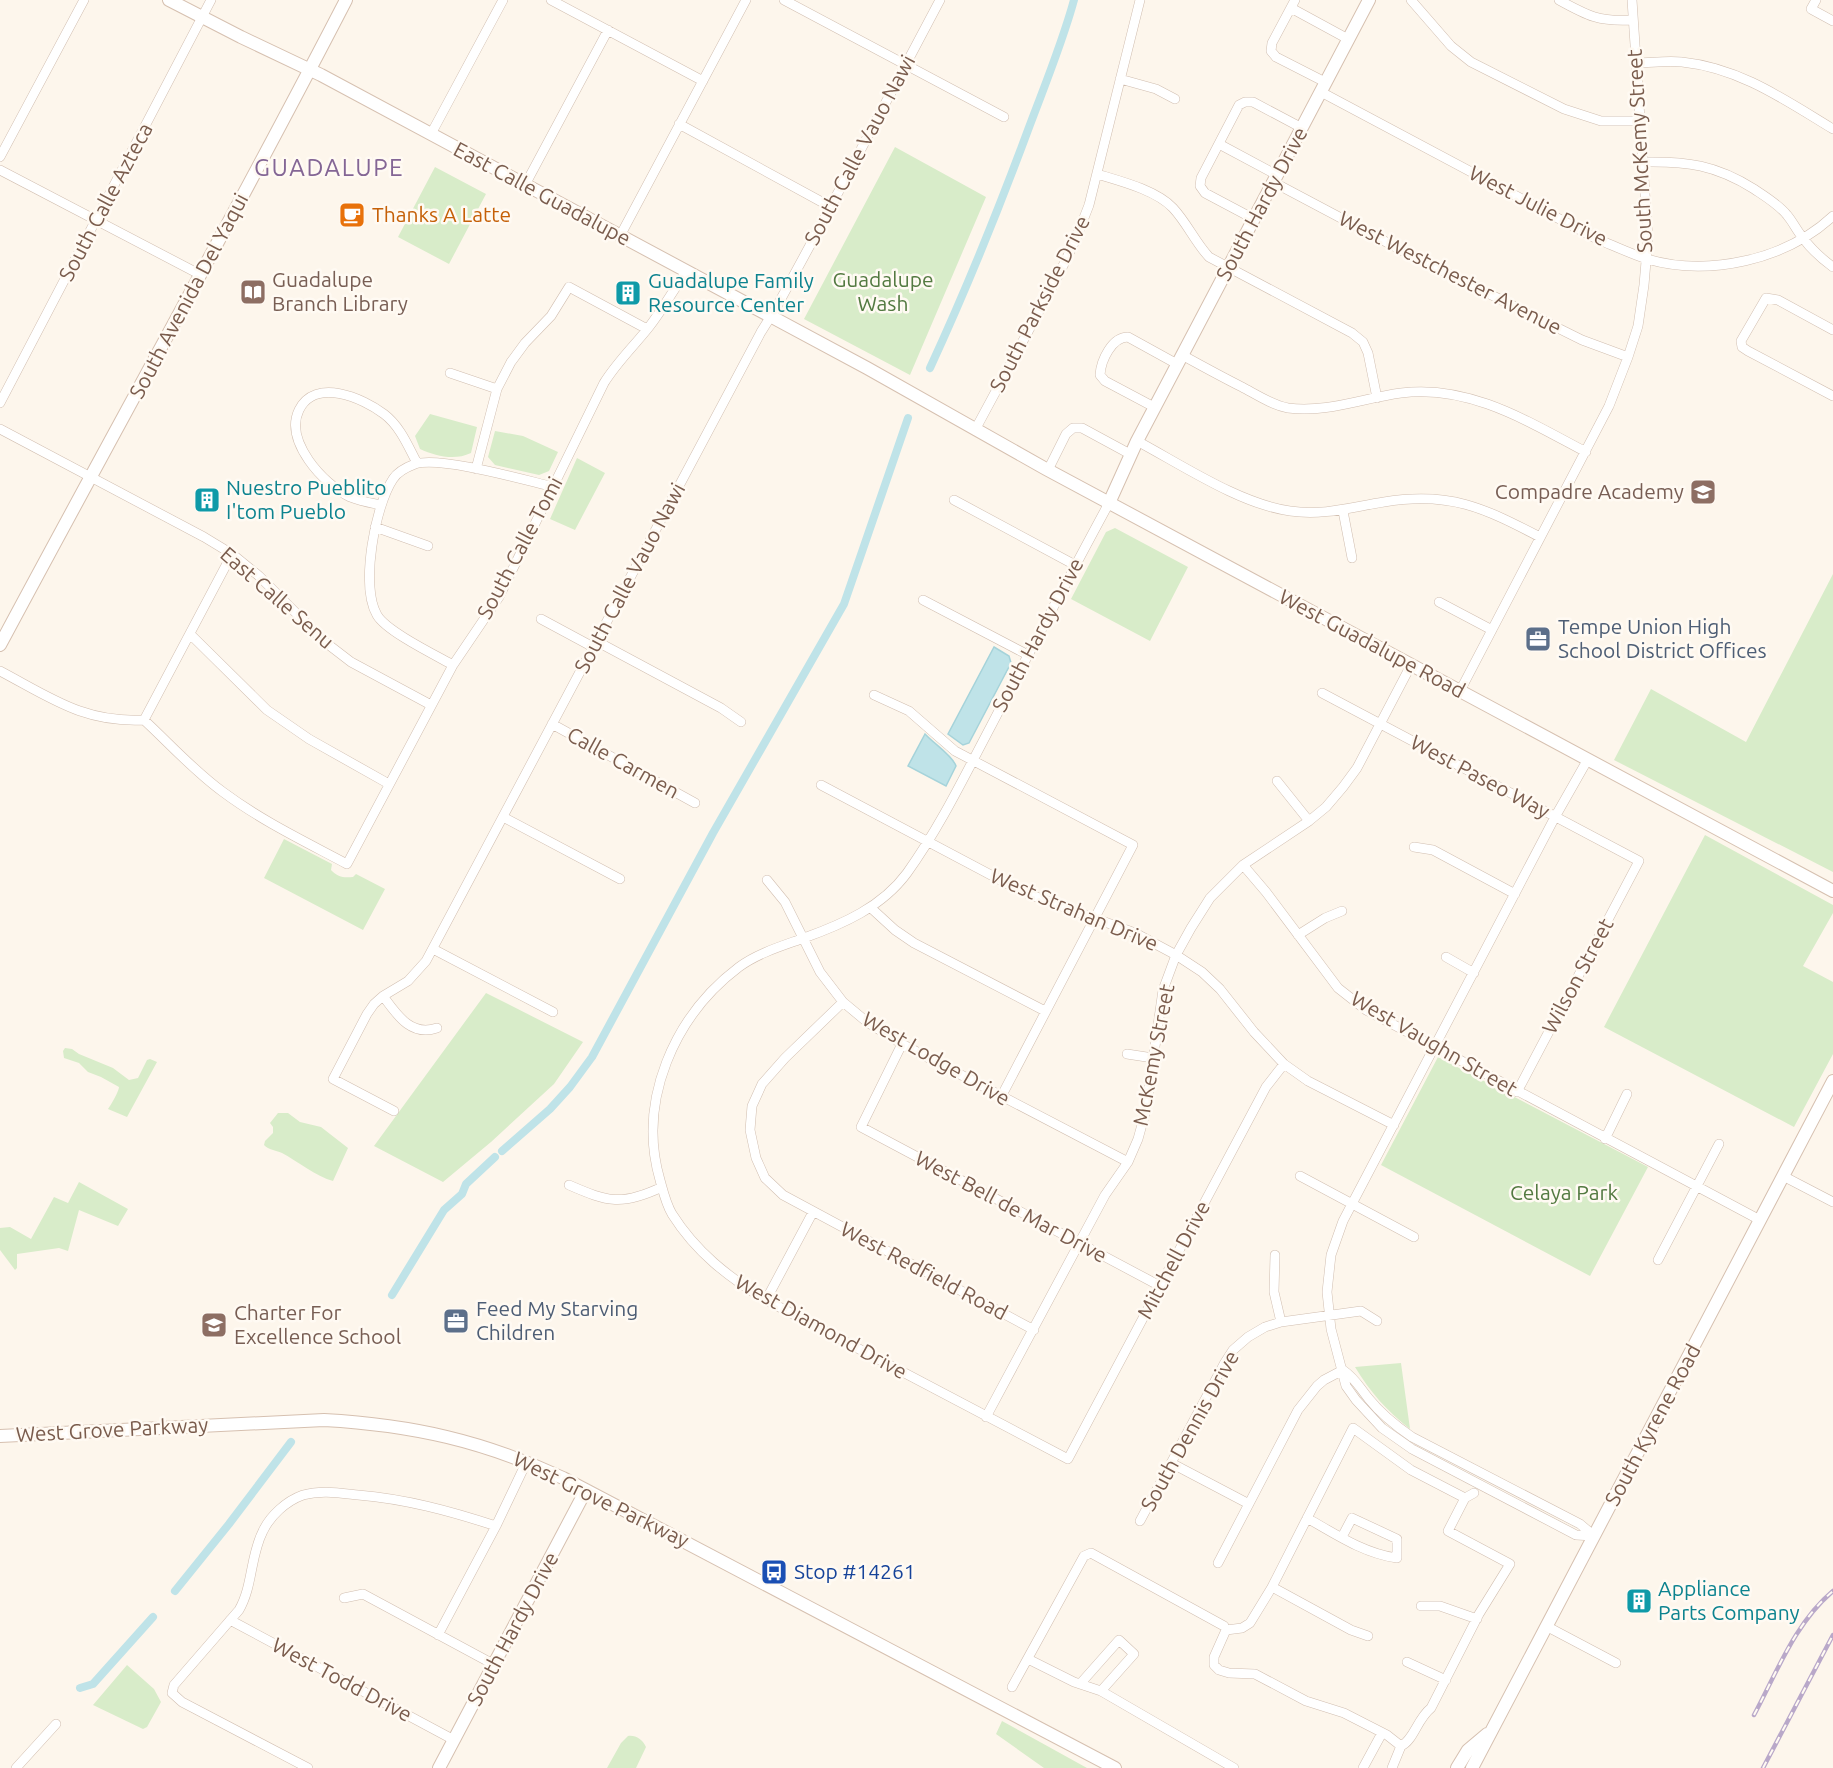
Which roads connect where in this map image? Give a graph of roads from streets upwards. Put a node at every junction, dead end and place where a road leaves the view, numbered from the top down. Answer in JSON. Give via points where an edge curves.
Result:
{"nodes":[{"id":1,"x":84,"y":0,"type":"edge"},
{"id":2,"x":169,"y":0,"type":"edge"},
{"id":3,"x":211,"y":0,"type":"edge"},
{"id":4,"x":346,"y":0,"type":"edge"},
{"id":5,"x":503,"y":0,"type":"edge"},
{"id":6,"x":551,"y":0,"type":"edge"},
{"id":7,"x":746,"y":0,"type":"edge"},
{"id":8,"x":784,"y":0,"type":"edge"},
{"id":9,"x":940,"y":0,"type":"edge"},
{"id":10,"x":1140,"y":0,"type":"edge"},
{"id":11,"x":1369,"y":0,"type":"edge"},
{"id":12,"x":1411,"y":0,"type":"edge"},
{"id":13,"x":1559,"y":0,"type":"edge"},
{"id":14,"x":1632,"y":0,"type":"edge"},
{"id":15,"x":1293,"y":4,"type":"edge"},
{"id":16,"x":1813,"y":4,"type":"edge"},
{"id":17,"x":202,"y":17,"type":"junction"},
{"id":18,"x":1633,"y":20,"type":"junction"},
{"id":19,"x":1833,"y":21,"type":"edge"},
{"id":20,"x":608,"y":30,"type":"junction"},
{"id":21,"x":1348,"y":39,"type":"junction"},
{"id":22,"x":1636,"y":63,"type":"junction"},
{"id":23,"x":906,"y":65,"type":"junction"},
{"id":24,"x":310,"y":70,"type":"junction"},
{"id":25,"x":1120,"y":79,"type":"junction"},
{"id":26,"x":703,"y":81,"type":"junction"},
{"id":27,"x":1323,"y":87,"type":"junction"},
{"id":28,"x":1175,"y":99,"type":"dead end"},
{"id":29,"x":1004,"y":117,"type":"dead end"},
{"id":30,"x":1639,"y":121,"type":"junction"},
{"id":31,"x":679,"y":124,"type":"junction"},
{"id":32,"x":1302,"y":128,"type":"junction"},
{"id":33,"x":1833,"y":129,"type":"edge"},
{"id":34,"x":431,"y":134,"type":"junction"},
{"id":35,"x":1219,"y":144,"type":"junction"},
{"id":36,"x":0,"y":157,"type":"edge"},
{"id":37,"x":1643,"y":162,"type":"junction"},
{"id":38,"x":0,"y":170,"type":"edge"},
{"id":39,"x":1097,"y":174,"type":"junction"},
{"id":40,"x":1275,"y":178,"type":"junction"},
{"id":41,"x":525,"y":185,"type":"junction"},
{"id":42,"x":831,"y":207,"type":"junction"},
{"id":43,"x":1833,"y":216,"type":"edge"},
{"id":44,"x":1254,"y":219,"type":"junction"},
{"id":45,"x":97,"y":221,"type":"junction"},
{"id":46,"x":620,"y":236,"type":"junction"},
{"id":47,"x":1802,"y":238,"type":"junction"},
{"id":48,"x":1647,"y":259,"type":"junction"},
{"id":49,"x":1833,"y":267,"type":"edge"},
{"id":50,"x":1228,"y":268,"type":"junction"},
{"id":51,"x":687,"y":271,"type":"junction"},
{"id":52,"x":201,"y":275,"type":"junction"},
{"id":53,"x":770,"y":316,"type":"junction"},
{"id":54,"x":647,"y":329,"type":"junction"},
{"id":55,"x":1833,"y":330,"type":"edge"},
{"id":56,"x":1628,"y":357,"type":"junction"},
{"id":57,"x":1179,"y":359,"type":"junction"},
{"id":58,"x":450,"y":373,"type":"dead end"},
{"id":59,"x":496,"y":389,"type":"junction"},
{"id":60,"x":1833,"y":396,"type":"edge"},
{"id":61,"x":918,"y":398,"type":"joint"},
{"id":62,"x":1377,"y":398,"type":"junction"},
{"id":63,"x":0,"y":403,"type":"edge"},
{"id":64,"x":1154,"y":407,"type":"junction"},
{"id":65,"x":0,"y":429,"type":"edge"},
{"id":66,"x":975,"y":430,"type":"junction"},
{"id":67,"x":1137,"y":441,"type":"junction"},
{"id":68,"x":1586,"y":452,"type":"junction"},
{"id":69,"x":1130,"y":454,"type":"junction"},
{"id":70,"x":417,"y":463,"type":"junction"},
{"id":71,"x":476,"y":470,"type":"junction"},
{"id":72,"x":1048,"y":470,"type":"junction"},
{"id":73,"x":90,"y":476,"type":"junction"},
{"id":74,"x":554,"y":487,"type":"junction"},
{"id":75,"x":954,"y":500,"type":"dead end"},
{"id":76,"x":1108,"y":503,"type":"junction"},
{"id":77,"x":381,"y":505,"type":"junction"},
{"id":78,"x":1343,"y":511,"type":"junction"},
{"id":79,"x":375,"y":527,"type":"junction"},
{"id":80,"x":1540,"y":537,"type":"junction"},
{"id":81,"x":428,"y":546,"type":"dead end"},
{"id":82,"x":232,"y":554,"type":"junction"},
{"id":83,"x":1352,"y":558,"type":"dead end"},
{"id":84,"x":1076,"y":565,"type":"junction"},
{"id":85,"x":923,"y":600,"type":"dead end"},
{"id":86,"x":1439,"y":602,"type":"dead end"},
{"id":87,"x":541,"y":619,"type":"dead end"},
{"id":88,"x":1492,"y":630,"type":"junction"},
{"id":89,"x":190,"y":634,"type":"junction"},
{"id":90,"x":595,"y":644,"type":"junction"},
{"id":91,"x":0,"y":645,"type":"edge"},
{"id":92,"x":1028,"y":655,"type":"junction"},
{"id":93,"x":453,"y":664,"type":"junction"},
{"id":94,"x":1411,"y":665,"type":"junction"},
{"id":95,"x":0,"y":671,"type":"edge"},
{"id":96,"x":1460,"y":691,"type":"junction"},
{"id":97,"x":1322,"y":693,"type":"dead end"},
{"id":98,"x":874,"y":695,"type":"dead end"},
{"id":99,"x":431,"y":705,"type":"junction"},
{"id":100,"x":144,"y":720,"type":"junction"},
{"id":101,"x":741,"y":722,"type":"dead end"},
{"id":102,"x":552,"y":724,"type":"junction"},
{"id":103,"x":1379,"y":724,"type":"junction"},
{"id":104,"x":1588,"y":759,"type":"junction"},
{"id":105,"x":972,"y":760,"type":"junction"},
{"id":106,"x":1277,"y":781,"type":"dead end"},
{"id":107,"x":389,"y":784,"type":"junction"},
{"id":108,"x":821,"y":785,"type":"dead end"},
{"id":109,"x":695,"y":803,"type":"dead end"},
{"id":110,"x":503,"y":817,"type":"junction"},
{"id":111,"x":1555,"y":817,"type":"junction"},
{"id":112,"x":1309,"y":821,"type":"junction"},
{"id":113,"x":928,"y":842,"type":"junction"},
{"id":114,"x":1414,"y":847,"type":"dead end"},
{"id":115,"x":1639,"y":861,"type":"joint"},
{"id":116,"x":1243,"y":865,"type":"junction"},
{"id":117,"x":620,"y":879,"type":"dead end"},
{"id":118,"x":767,"y":880,"type":"dead end"},
{"id":119,"x":1833,"y":891,"type":"edge"},
{"id":120,"x":1515,"y":894,"type":"junction"},
{"id":121,"x":871,"y":908,"type":"junction"},
{"id":122,"x":1342,"y":911,"type":"dead end"},
{"id":123,"x":1094,"y":917,"type":"junction"},
{"id":124,"x":1298,"y":935,"type":"junction"},
{"id":125,"x":802,"y":939,"type":"junction"},
{"id":126,"x":433,"y":948,"type":"junction"},
{"id":127,"x":1176,"y":956,"type":"junction"},
{"id":128,"x":1446,"y":957,"type":"dead end"},
{"id":129,"x":1474,"y":973,"type":"junction"},
{"id":130,"x":383,"y":996,"type":"junction"},
{"id":131,"x":843,"y":1002,"type":"junction"},
{"id":132,"x":1045,"y":1011,"type":"junction"},
{"id":133,"x":554,"y":1012,"type":"dead end"},
{"id":134,"x":437,"y":1028,"type":"dead end"},
{"id":135,"x":903,"y":1044,"type":"junction"},
{"id":136,"x":1435,"y":1047,"type":"junction"},
{"id":137,"x":1127,"y":1054,"type":"dead end"},
{"id":138,"x":1153,"y":1058,"type":"junction"},
{"id":139,"x":1284,"y":1064,"type":"junction"},
{"id":140,"x":1833,"y":1081,"type":"edge"},
{"id":141,"x":1517,"y":1092,"type":"junction"},
{"id":142,"x":1627,"y":1094,"type":"dead end"},
{"id":143,"x":1001,"y":1097,"type":"junction"},
{"id":144,"x":394,"y":1111,"type":"dead end"},
{"id":145,"x":1394,"y":1125,"type":"junction"},
{"id":146,"x":1605,"y":1138,"type":"junction"},
{"id":147,"x":1719,"y":1144,"type":"dead end"},
{"id":148,"x":1128,"y":1162,"type":"junction"},
{"id":149,"x":1300,"y":1176,"type":"dead end"},
{"id":150,"x":1783,"y":1176,"type":"junction"},
{"id":151,"x":569,"y":1185,"type":"dead end"},
{"id":152,"x":662,"y":1187,"type":"junction"},
{"id":153,"x":1697,"y":1187,"type":"junction"},
{"id":154,"x":1833,"y":1202,"type":"edge"},
{"id":155,"x":1352,"y":1204,"type":"junction"},
{"id":156,"x":813,"y":1212,"type":"junction"},
{"id":157,"x":1760,"y":1220,"type":"junction"},
{"id":158,"x":1414,"y":1237,"type":"dead end"},
{"id":159,"x":1079,"y":1244,"type":"junction"},
{"id":160,"x":1275,"y":1255,"type":"dead end"},
{"id":161,"x":1658,"y":1260,"type":"dead end"},
{"id":162,"x":1160,"y":1286,"type":"junction"},
{"id":163,"x":766,"y":1300,"type":"junction"},
{"id":164,"x":1329,"y":1316,"type":"junction"},
{"id":165,"x":1377,"y":1321,"type":"dead end"},
{"id":166,"x":1281,"y":1322,"type":"junction"},
{"id":167,"x":1034,"y":1330,"type":"junction"},
{"id":168,"x":1343,"y":1370,"type":"junction"},
{"id":169,"x":986,"y":1417,"type":"junction"},
{"id":170,"x":0,"y":1436,"type":"edge"},
{"id":171,"x":1068,"y":1459,"type":"joint"},
{"id":172,"x":527,"y":1461,"type":"junction"},
{"id":173,"x":1171,"y":1462,"type":"junction"},
{"id":174,"x":586,"y":1490,"type":"junction"},
{"id":175,"x":1474,"y":1493,"type":"dead end"},
{"id":176,"x":1464,"y":1498,"type":"junction"},
{"id":177,"x":1249,"y":1504,"type":"junction"},
{"id":178,"x":1307,"y":1518,"type":"junction"},
{"id":179,"x":1140,"y":1521,"type":"dead end"},
{"id":180,"x":496,"y":1526,"type":"junction"},
{"id":181,"x":1594,"y":1536,"type":"junction"},
{"id":182,"x":1342,"y":1537,"type":"junction"},
{"id":183,"x":1218,"y":1563,"type":"dead end"},
{"id":184,"x":1272,"y":1587,"type":"junction"},
{"id":185,"x":344,"y":1598,"type":"dead end"},
{"id":186,"x":1421,"y":1606,"type":"dead end"},
{"id":187,"x":1477,"y":1619,"type":"junction"},
{"id":188,"x":230,"y":1620,"type":"junction"},
{"id":189,"x":1546,"y":1626,"type":"junction"},
{"id":190,"x":1226,"y":1630,"type":"junction"},
{"id":191,"x":438,"y":1635,"type":"junction"},
{"id":192,"x":1368,"y":1636,"type":"dead end"},
{"id":193,"x":1028,"y":1659,"type":"junction"},
{"id":194,"x":1407,"y":1662,"type":"dead end"},
{"id":195,"x":1616,"y":1663,"type":"dead end"},
{"id":196,"x":493,"y":1664,"type":"junction"},
{"id":197,"x":1446,"y":1680,"type":"junction"},
{"id":198,"x":1080,"y":1684,"type":"junction"},
{"id":199,"x":1012,"y":1687,"type":"dead end"},
{"id":200,"x":1101,"y":1691,"type":"junction"},
{"id":201,"x":56,"y":1724,"type":"dead end"},
{"id":202,"x":1493,"y":1730,"type":"junction"},
{"id":203,"x":1382,"y":1733,"type":"junction"},
{"id":204,"x":454,"y":1740,"type":"junction"},
{"id":205,"x":1401,"y":1746,"type":"junction"},
{"id":206,"x":14,"y":1768,"type":"edge"},
{"id":207,"x":308,"y":1768,"type":"edge"},
{"id":208,"x":439,"y":1768,"type":"edge"},
{"id":209,"x":1115,"y":1768,"type":"edge"},
{"id":210,"x":1234,"y":1768,"type":"edge"},
{"id":211,"x":1363,"y":1768,"type":"edge"},
{"id":212,"x":1392,"y":1768,"type":"edge"},
{"id":213,"x":1458,"y":1768,"type":"edge"},
{"id":214,"x":1472,"y":1768,"type":"edge"}],
"edges":[{"from":1,"to":36,"type":"street"},
{"from":2,"to":17,"type":"street","name":"East Calle Guadalupe"},
{"from":3,"to":17,"type":"street","name":"South Calle Azteca"},
{"from":4,"to":24,"type":"street","name":"South Avenida Del Yaqui"},
{"from":5,"to":34,"type":"street"},
{"from":6,"to":20,"type":"street"},
{"from":7,"to":26,"type":"street"},
{"from":8,"to":23,"type":"street"},
{"from":9,"to":23,"type":"street","name":"South Calle Vauo Nawi"},
{"from":10,"to":25,"type":"street","name":"South Parkside Drive"},
{"from":11,"to":21,"type":"street","name":"South Hardy Drive"},
{"from":12,"to":30,"type":"street","via":[[1451,46],[1471,62],[1564,109],[1601,121]]},
{"from":13,"to":18,"type":"street","via":[[1591,17]]},
{"from":14,"to":18,"type":"street","name":"South McKemy Street"},
{"from":15,"to":21,"type":"street"},
{"from":15,"to":27,"type":"street","name":"West Julie Drive","via":[[1271,51]]},
{"from":16,"to":19,"type":"street"},
{"from":17,"to":24,"type":"street","name":"East Calle Guadalupe"},
{"from":17,"to":45,"type":"street","name":"South Calle Azteca"},
{"from":18,"to":22,"type":"street","name":"South McKemy Street"},
{"from":20,"to":26,"type":"street"},
{"from":20,"to":41,"type":"street"},
{"from":21,"to":27,"type":"street","name":"South Hardy Drive"},
{"from":22,"to":30,"type":"street","name":"South McKemy Street"},
{"from":22,"to":33,"type":"street","via":[[1681,62],[1736,74]]},
{"from":23,"to":29,"type":"street"},
{"from":23,"to":42,"type":"street","name":"South Calle Vauo Nawi"},
{"from":24,"to":34,"type":"street","name":"East Calle Guadalupe"},
{"from":24,"to":52,"type":"street","name":"South Avenida Del Yaqui"},
{"from":25,"to":28,"type":"street"},
{"from":25,"to":39,"type":"street","name":"South Parkside Drive"},
{"from":26,"to":31,"type":"street"},
{"from":27,"to":32,"type":"street","name":"South Hardy Drive"},
{"from":27,"to":48,"type":"street","name":"West Julie Drive","via":[[1599,240]]},
{"from":30,"to":37,"type":"street","name":"South McKemy Street"},
{"from":31,"to":42,"type":"street"},
{"from":31,"to":46,"type":"street"},
{"from":32,"to":35,"type":"street","via":[[1245,102],[1239,105]]},
{"from":32,"to":40,"type":"street","name":"South Hardy Drive"},
{"from":34,"to":41,"type":"street","name":"East Calle Guadalupe"},
{"from":35,"to":40,"type":"street","name":"West Westchester Avenue"},
{"from":35,"to":44,"type":"street","via":[[1200,186],[1205,193]]},
{"from":37,"to":47,"type":"street","via":[[1675,162],[1719,170],[1775,202]]},
{"from":37,"to":48,"type":"street","name":"South McKemy Street"},
{"from":38,"to":45,"type":"street"},
{"from":39,"to":50,"type":"street","via":[[1127,182],[1167,203],[1209,257]]},
{"from":39,"to":66,"type":"street","name":"South Parkside Drive","via":[[1089,205],[1059,274]]},
{"from":40,"to":44,"type":"street","name":"South Hardy Drive"},
{"from":40,"to":56,"type":"street","name":"West Westchester Avenue","via":[[1405,252],[1582,339]]},
{"from":41,"to":46,"type":"street","name":"East Calle Guadalupe"},
{"from":42,"to":53,"type":"street","name":"South Calle Vauo Nawi"},
{"from":43,"to":47,"type":"street","name":"West Julie Drive"},
{"from":44,"to":50,"type":"street","name":"South Hardy Drive"},
{"from":45,"to":52,"type":"street"},
{"from":45,"to":63,"type":"street","name":"South Calle Azteca"},
{"from":46,"to":51,"type":"street","name":"East Calle Guadalupe"},
{"from":47,"to":48,"type":"street","name":"West Julie Drive","via":[[1775,252],[1716,266]]},
{"from":47,"to":49,"type":"street"},
{"from":48,"to":56,"type":"street","name":"South McKemy Street","via":[[1641,310]]},
{"from":50,"to":57,"type":"street","name":"South Hardy Drive"},
{"from":50,"to":62,"type":"street","via":[[1363,342]]},
{"from":51,"to":53,"type":"street","name":"East Calle Guadalupe"},
{"from":51,"to":54,"type":"street","name":"South Calle Tomi"},
{"from":52,"to":73,"type":"street","name":"South Avenida Del Yaqui"},
{"from":53,"to":61,"type":"street","name":"East Calle Guadalupe"},
{"from":53,"to":90,"type":"street","name":"South Calle Vauo Nawi"},
{"from":54,"to":59,"type":"street","via":[[568,286],[551,316],[525,343]]},
{"from":54,"to":74,"type":"street","name":"South Calle Tomi","via":[[604,383]]},
{"from":55,"to":60,"type":"street","via":[[1778,300],[1766,298],[1741,341],[1748,351]]},
{"from":56,"to":68,"type":"street","name":"South McKemy Street","via":[[1616,392]]},
{"from":57,"to":62,"type":"street","via":[[1286,407],[1310,410]]},
{"from":57,"to":64,"type":"street","name":"South Hardy Drive"},
{"from":57,"to":64,"type":"street","via":[[1120,337],[1100,367],[1105,381]]},
{"from":58,"to":59,"type":"street"},
{"from":59,"to":71,"type":"street"},
{"from":61,"to":66,"type":"street","name":"West Guadalupe Road"},
{"from":62,"to":68,"type":"street","via":[[1433,393],[1476,399]]},
{"from":64,"to":67,"type":"street","name":"South Hardy Drive"},
{"from":65,"to":73,"type":"street","name":"East Calle Senu"},
{"from":66,"to":72,"type":"street","name":"West Guadalupe Road"},
{"from":67,"to":69,"type":"street","name":"South Hardy Drive"},
{"from":67,"to":78,"type":"street","via":[[1264,505],[1313,513]]},
{"from":68,"to":80,"type":"street","name":"South McKemy Street"},
{"from":69,"to":72,"type":"street","via":[[1082,428],[1073,428]]},
{"from":69,"to":76,"type":"street","name":"South Hardy Drive"},
{"from":70,"to":71,"type":"street","via":[[443,462]]},
{"from":70,"to":77,"type":"street","via":[[394,477]]},
{"from":70,"to":77,"type":"street","via":[[385,414],[354,398],[336,392],[321,393],[299,409],[294,426],[298,444],[327,482],[350,497]]},
{"from":71,"to":74,"type":"street"},
{"from":72,"to":76,"type":"street","name":"West Guadalupe Road"},
{"from":73,"to":82,"type":"street","name":"East Calle Senu"},
{"from":73,"to":91,"type":"street","name":"South Avenida Del Yaqui"},
{"from":74,"to":93,"type":"street","name":"South Calle Tomi","via":[[499,597]]},
{"from":75,"to":84,"type":"street"},
{"from":76,"to":84,"type":"street","name":"South Hardy Drive"},
{"from":76,"to":94,"type":"street","name":"West Guadalupe Road"},
{"from":77,"to":79,"type":"street"},
{"from":78,"to":80,"type":"street","via":[[1429,497],[1466,503]]},
{"from":78,"to":83,"type":"street"},
{"from":79,"to":81,"type":"street"},
{"from":79,"to":93,"type":"street","via":[[370,589],[377,616],[393,631]]},
{"from":80,"to":88,"type":"street","name":"South McKemy Street"},
{"from":82,"to":89,"type":"street"},
{"from":82,"to":99,"type":"street","name":"East Calle Senu","via":[[351,662]]},
{"from":84,"to":92,"type":"street","name":"South Hardy Drive"},
{"from":85,"to":92,"type":"street"},
{"from":86,"to":88,"type":"street"},
{"from":87,"to":90,"type":"street"},
{"from":88,"to":96,"type":"street","name":"South McKemy Street"},
{"from":89,"to":100,"type":"street"},
{"from":89,"to":107,"type":"street","via":[[267,711]]},
{"from":90,"to":101,"type":"street"},
{"from":90,"to":102,"type":"street","name":"South Calle Vauo Nawi"},
{"from":92,"to":105,"type":"street","name":"South Hardy Drive"},
{"from":93,"to":99,"type":"street","name":"South Calle Tomi"},
{"from":94,"to":96,"type":"street","name":"West Guadalupe Road"},
{"from":94,"to":103,"type":"street","name":"McKemy Street"},
{"from":95,"to":100,"type":"street","via":[[74,710],[119,721]]},
{"from":96,"to":104,"type":"street","name":"West Guadalupe Road"},
{"from":97,"to":103,"type":"street","name":"West Paseo Way"},
{"from":98,"to":105,"type":"street","via":[[909,711],[955,751]]},
{"from":99,"to":107,"type":"street","name":"South Calle Tomi"},
{"from":100,"to":107,"type":"street","name":"South Calle Tomi","via":[[220,791],[268,823],[347,864]]},
{"from":102,"to":109,"type":"street","name":"Calle Carmen"},
{"from":102,"to":110,"type":"street","name":"South Calle Vauo Nawi"},
{"from":103,"to":111,"type":"street","name":"West Paseo Way"},
{"from":103,"to":112,"type":"street","name":"McKemy Street","via":[[1357,768],[1326,807]]},
{"from":104,"to":111,"type":"street"},
{"from":104,"to":119,"type":"street","name":"West Guadalupe Road"},
{"from":105,"to":113,"type":"street","name":"South Hardy Drive"},
{"from":105,"to":123,"type":"street","via":[[1133,845]]},
{"from":106,"to":112,"type":"street"},
{"from":108,"to":113,"type":"street","name":"West Strahan Drive"},
{"from":110,"to":117,"type":"street"},
{"from":110,"to":126,"type":"street","name":"South Calle Vauo Nawi"},
{"from":111,"to":115,"type":"street","name":"West Paseo Way"},
{"from":111,"to":120,"type":"street"},
{"from":112,"to":116,"type":"street","name":"McKemy Street"},
{"from":113,"to":121,"type":"street","name":"South Hardy Drive","via":[[905,876]]},
{"from":113,"to":123,"type":"street","name":"West Strahan Drive","via":[[1023,892]]},
{"from":114,"to":120,"type":"street","via":[[1433,850]]},
{"from":115,"to":141,"type":"street","name":"Wilson Street"},
{"from":116,"to":124,"type":"street","name":"West Vaughn Street"},
{"from":116,"to":127,"type":"street","name":"McKemy Street","via":[[1210,898]]},
{"from":118,"to":125,"type":"street","name":"West Lodge Drive","via":[[785,902]]},
{"from":120,"to":129,"type":"street"},
{"from":121,"to":125,"type":"street","name":"South Hardy Drive"},
{"from":121,"to":132,"type":"street","via":[[914,943]]},
{"from":122,"to":124,"type":"street"},
{"from":123,"to":127,"type":"street","name":"West Strahan Drive"},
{"from":123,"to":132,"type":"street"},
{"from":124,"to":136,"type":"street","name":"West Vaughn Street","via":[[1338,988],[1365,1010]]},
{"from":125,"to":131,"type":"street","name":"West Lodge Drive"},
{"from":125,"to":152,"type":"street","name":"South Hardy Drive","via":[[741,966],[715,987],[689,1018],[656,1093],[652,1132],[654,1160]]},
{"from":126,"to":130,"type":"street","name":"South Calle Vauo Nawi","via":[[408,981]]},
{"from":126,"to":133,"type":"street"},
{"from":127,"to":138,"type":"street","name":"McKemy Street","via":[[1163,990]]},
{"from":127,"to":139,"type":"street","name":"West Strahan Drive","via":[[1220,989]]},
{"from":128,"to":129,"type":"street"},
{"from":129,"to":136,"type":"street"},
{"from":130,"to":134,"type":"street","via":[[399,1018],[411,1026],[427,1032]]},
{"from":130,"to":144,"type":"street","name":"South Calle Vauo Nawi","via":[[367,1014],[333,1078]]},
{"from":131,"to":135,"type":"street","name":"West Lodge Drive"},
{"from":131,"to":156,"type":"street","name":"West Redfield Road","via":[[762,1083],[753,1106],[750,1130],[765,1178],[783,1196]]},
{"from":132,"to":143,"type":"street"},
{"from":135,"to":143,"type":"street","name":"West Lodge Drive"},
{"from":135,"to":159,"type":"street","name":"West Bell de Mar Drive","via":[[861,1127]]},
{"from":136,"to":141,"type":"street","name":"West Vaughn Street"},
{"from":136,"to":145,"type":"street"},
{"from":137,"to":138,"type":"street"},
{"from":138,"to":148,"type":"street","name":"McKemy Street","via":[[1146,1110]]},
{"from":139,"to":145,"type":"street","name":"West Strahan Drive","via":[[1308,1081]]},
{"from":139,"to":162,"type":"street","name":"Mitchell Drive","via":[[1266,1087]]},
{"from":140,"to":150,"type":"street","name":"South Kyrene Road"},
{"from":141,"to":146,"type":"street","name":"West Vaughn Street"},
{"from":142,"to":146,"type":"street"},
{"from":143,"to":148,"type":"street","name":"West Lodge Drive"},
{"from":145,"to":155,"type":"street"},
{"from":146,"to":153,"type":"street","name":"West Vaughn Street"},
{"from":147,"to":153,"type":"street"},
{"from":148,"to":159,"type":"street","name":"McKemy Street"},
{"from":149,"to":155,"type":"street"},
{"from":150,"to":154,"type":"street"},
{"from":150,"to":157,"type":"street","name":"South Kyrene Road"},
{"from":151,"to":152,"type":"street","via":[[606,1200],[640,1197]]},
{"from":152,"to":163,"type":"street","name":"West Diamond Drive","via":[[671,1212],[705,1256],[737,1283]]},
{"from":153,"to":157,"type":"street","name":"West Vaughn Street"},
{"from":153,"to":161,"type":"street"},
{"from":155,"to":158,"type":"street"},
{"from":155,"to":164,"type":"street","via":[[1331,1255]]},
{"from":156,"to":163,"type":"street"},
{"from":156,"to":167,"type":"street","name":"West Redfield Road"},
{"from":157,"to":181,"type":"street","name":"South Kyrene Road"},
{"from":159,"to":162,"type":"street","name":"West Bell de Mar Drive"},
{"from":159,"to":167,"type":"street","name":"McKemy Street"},
{"from":160,"to":166,"type":"street","via":[[1274,1292]]},
{"from":162,"to":171,"type":"street","name":"Mitchell Drive"},
{"from":163,"to":169,"type":"street","name":"West Diamond Drive"},
{"from":164,"to":165,"type":"street","name":"South Dennis Drive","via":[[1361,1311]]},
{"from":164,"to":166,"type":"street","name":"South Dennis Drive"},
{"from":164,"to":168,"type":"street"},
{"from":166,"to":173,"type":"street","name":"South Dennis Drive","via":[[1257,1331],[1233,1350]]},
{"from":167,"to":169,"type":"street","name":"McKemy Street"},
{"from":168,"to":177,"type":"street","via":[[1308,1395]]},
{"from":168,"to":181,"type":"street","via":[[1346,1386],[1356,1400],[1382,1428],[1412,1449],[1576,1535]]},
{"from":169,"to":171,"type":"street","name":"West Diamond Drive"},
{"from":170,"to":172,"type":"street","name":"West Grove Parkway","via":[[309,1420],[367,1422],[479,1444]]},
{"from":172,"to":174,"type":"street","name":"West Grove Parkway"},
{"from":172,"to":180,"type":"street"},
{"from":173,"to":177,"type":"street"},
{"from":173,"to":179,"type":"street","name":"South Dennis Drive"},
{"from":174,"to":196,"type":"street","name":"South Hardy Drive"},
{"from":174,"to":209,"type":"street","name":"West Grove Parkway"},
{"from":175,"to":176,"type":"street"},
{"from":176,"to":178,"type":"street","via":[[1411,1470],[1353,1428]]},
{"from":176,"to":187,"type":"street","via":[[1448,1531],[1510,1564]]},
{"from":177,"to":183,"type":"street"},
{"from":178,"to":182,"type":"street"},
{"from":178,"to":184,"type":"street"},
{"from":180,"to":188,"type":"street","via":[[391,1498],[325,1491],[302,1496],[273,1515],[262,1532],[246,1598]]},
{"from":180,"to":191,"type":"street"},
{"from":181,"to":189,"type":"street","name":"South Kyrene Road"},
{"from":182,"to":182,"type":"street","via":[[1352,1518],[1397,1539],[1396,1558],[1377,1554]]},
{"from":184,"to":190,"type":"street","via":[[1247,1626]]},
{"from":184,"to":192,"type":"street"},
{"from":185,"to":191,"type":"street","via":[[363,1594]]},
{"from":186,"to":187,"type":"street","via":[[1440,1606]]},
{"from":187,"to":197,"type":"street"},
{"from":188,"to":204,"type":"street","name":"West Todd Drive"},
{"from":188,"to":207,"type":"street","via":[[174,1685],[172,1693],[182,1702]]},
{"from":189,"to":195,"type":"street"},
{"from":189,"to":202,"type":"street","name":"South Kyrene Road"},
{"from":190,"to":193,"type":"street","via":[[1091,1553],[1084,1556]]},
{"from":190,"to":203,"type":"street","via":[[1214,1657],[1219,1670],[1255,1674]]},
{"from":191,"to":196,"type":"street"},
{"from":193,"to":198,"type":"street"},
{"from":193,"to":199,"type":"street"},
{"from":194,"to":197,"type":"street"},
{"from":196,"to":204,"type":"street","name":"South Hardy Drive"},
{"from":197,"to":205,"type":"street","via":[[1408,1743]]},
{"from":198,"to":200,"type":"street"},
{"from":198,"to":200,"type":"street","via":[[1119,1640],[1134,1654]]},
{"from":200,"to":210,"type":"street"},
{"from":201,"to":206,"type":"street"},
{"from":202,"to":213,"type":"street","via":[[1468,1750]]},
{"from":202,"to":214,"type":"street","name":"South Kyrene Road"},
{"from":203,"to":205,"type":"street"},
{"from":203,"to":211,"type":"street"},
{"from":204,"to":208,"type":"street","name":"South Hardy Drive"},
{"from":205,"to":212,"type":"street"}]}
